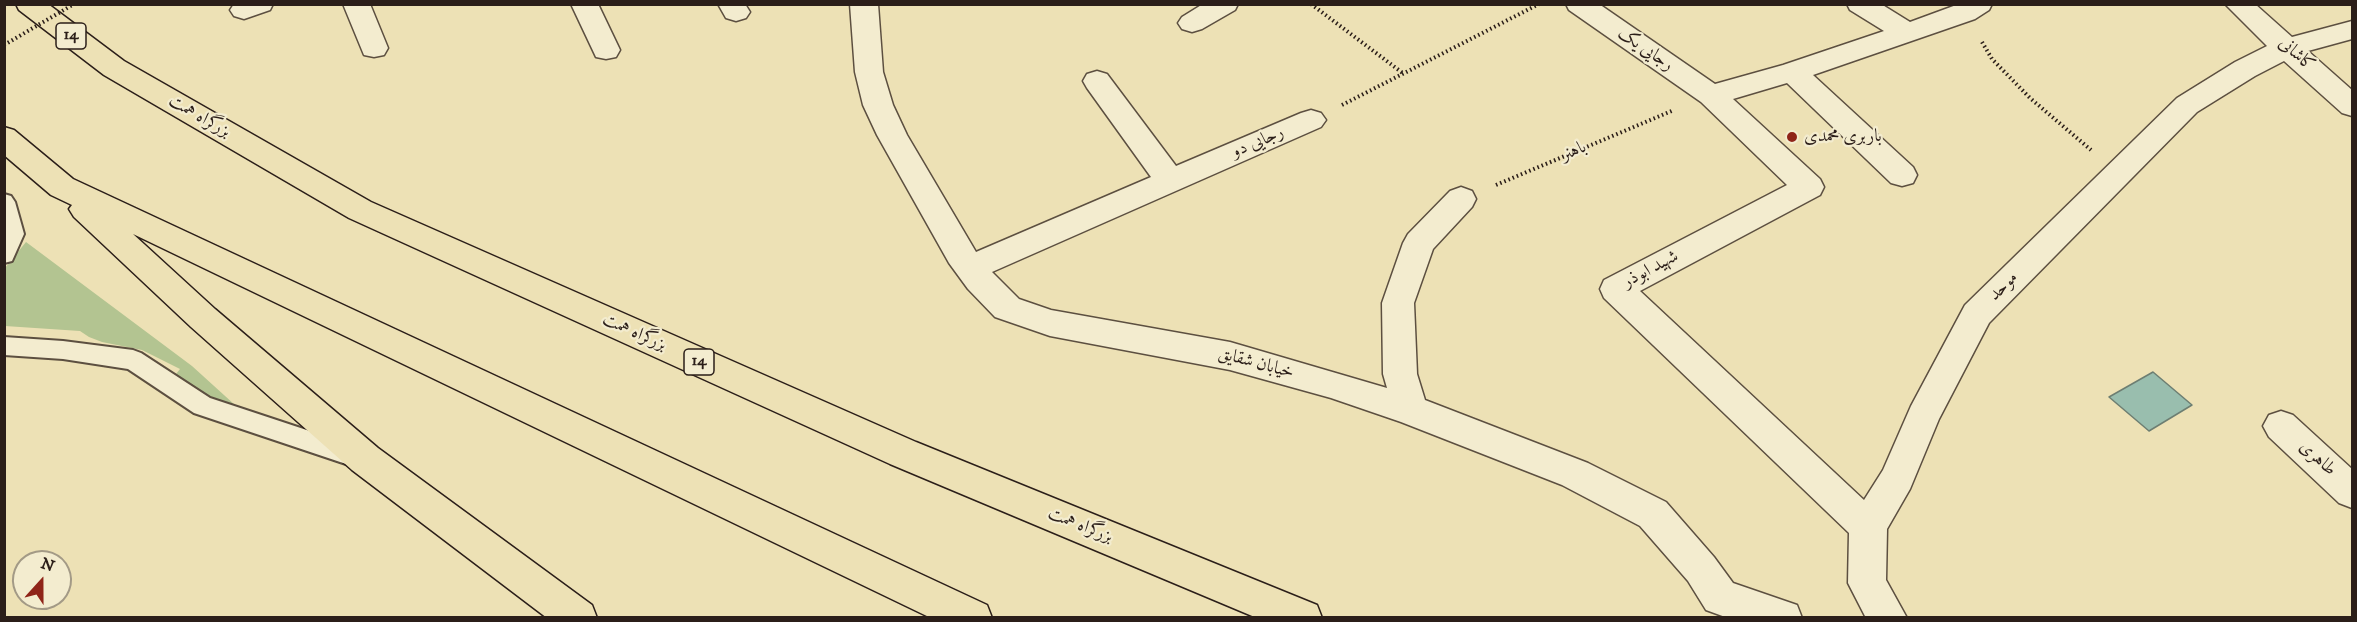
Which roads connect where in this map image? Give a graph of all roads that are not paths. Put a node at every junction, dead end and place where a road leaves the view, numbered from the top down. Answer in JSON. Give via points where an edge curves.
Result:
{"nodes":[{"id":1,"x":29,"y":4,"type":"edge"},
{"id":2,"x":357,"y":4,"type":"edge"},
{"id":3,"x":585,"y":4,"type":"edge"},
{"id":4,"x":864,"y":4,"type":"edge"},
{"id":5,"x":1225,"y":4,"type":"edge"},
{"id":6,"x":1579,"y":4,"type":"edge"},
{"id":7,"x":1860,"y":4,"type":"edge"},
{"id":8,"x":2238,"y":4,"type":"edge"},
{"id":9,"x":1972,"y":9,"type":"edge"},
{"id":10,"x":1192,"y":23,"type":"dead end"},
{"id":11,"x":2352,"y":30,"type":"edge"},
{"id":12,"x":1907,"y":32,"type":"junction"},
{"id":13,"x":2288,"y":47,"type":"junction"},
{"id":14,"x":374,"y":48,"type":"dead end"},
{"id":15,"x":606,"y":50,"type":"dead end"},
{"id":16,"x":1792,"y":72,"type":"junction"},
{"id":17,"x":1097,"y":81,"type":"dead end"},
{"id":18,"x":1711,"y":95,"type":"junction"},
{"id":19,"x":2352,"y":106,"type":"edge"},
{"id":20,"x":1311,"y":120,"type":"road end"},
{"id":21,"x":4,"y":138,"type":"edge"},
{"id":22,"x":1902,"y":175,"type":"dead end"},
{"id":23,"x":1170,"y":181,"type":"junction"},
{"id":24,"x":62,"y":187,"type":"junction"},
{"id":25,"x":1461,"y":199,"type":"road end"},
{"id":26,"x":4,"y":202,"type":"edge"},
{"id":27,"x":4,"y":255,"type":"edge"},
{"id":28,"x":970,"y":268,"type":"junction"},
{"id":29,"x":4,"y":346,"type":"edge"},
{"id":30,"x":1410,"y":410,"type":"junction"},
{"id":31,"x":2281,"y":426,"type":"dead end"},
{"id":32,"x":365,"y":459,"type":"junction"},
{"id":33,"x":2352,"y":492,"type":"edge"},
{"id":34,"x":1868,"y":527,"type":"junction"},
{"id":35,"x":578,"y":618,"type":"edge"},
{"id":36,"x":973,"y":618,"type":"edge"},
{"id":37,"x":1303,"y":618,"type":"edge"},
{"id":38,"x":1783,"y":618,"type":"edge"},
{"id":39,"x":1888,"y":618,"type":"edge"}],
"edges":[{"from":1,"to":37,"type":"highway","name":"بزرگراه همت","number":"14","via":[[114,68],[360,210],[903,453]]},
{"from":2,"to":14,"type":"street"},
{"from":3,"to":15,"type":"street"},
{"from":4,"to":28,"type":"street","name":"خیابان شقایق","via":[[869,72],[878,105],[909,168]]},
{"from":5,"to":10,"type":"street"},
{"from":6,"to":18,"type":"street","name":"رجایی یک"},
{"from":7,"to":12,"type":"street"},
{"from":8,"to":13,"type":"street","name":"کاشانی"},
{"from":9,"to":12,"type":"street"},
{"from":11,"to":13,"type":"street","name":"موحد"},
{"from":12,"to":16,"type":"street"},
{"from":13,"to":19,"type":"street","name":"کاشانی"},
{"from":13,"to":34,"type":"street","name":"موحد","via":[[2187,105],[1977,314],[1923,416],[1897,478]]},
{"from":16,"to":18,"type":"street"},
{"from":16,"to":22,"type":"street"},
{"from":17,"to":23,"type":"street"},
{"from":18,"to":34,"type":"street","name":"شهید ابوذر","via":[[1809,187],[1616,289]]},
{"from":20,"to":23,"type":"street","name":"رجایی دو"},
{"from":21,"to":24,"type":"highway"},
{"from":23,"to":28,"type":"street","name":"رجایی دو"},
{"from":24,"to":32,"type":"highway","via":[[203,318]]},
{"from":24,"to":36,"type":"highway"},
{"from":25,"to":30,"type":"street","via":[[1419,243],[1398,303],[1400,375]]},
{"from":26,"to":27,"type":"lane","via":[[14,234]]},
{"from":28,"to":30,"type":"street","name":"خیابان شقایق","via":[[1007,308],[1050,323],[1230,356]]},
{"from":29,"to":32,"type":"lane","via":[[133,360],[202,406]]},
{"from":30,"to":38,"type":"street","name":"خیابان شقایق","via":[[1575,474],[1653,514],[1720,597]]},
{"from":31,"to":33,"type":"street","name":"طاهری"},
{"from":32,"to":35,"type":"highway"},
{"from":34,"to":39,"type":"street","via":[[1868,583]]}]}
